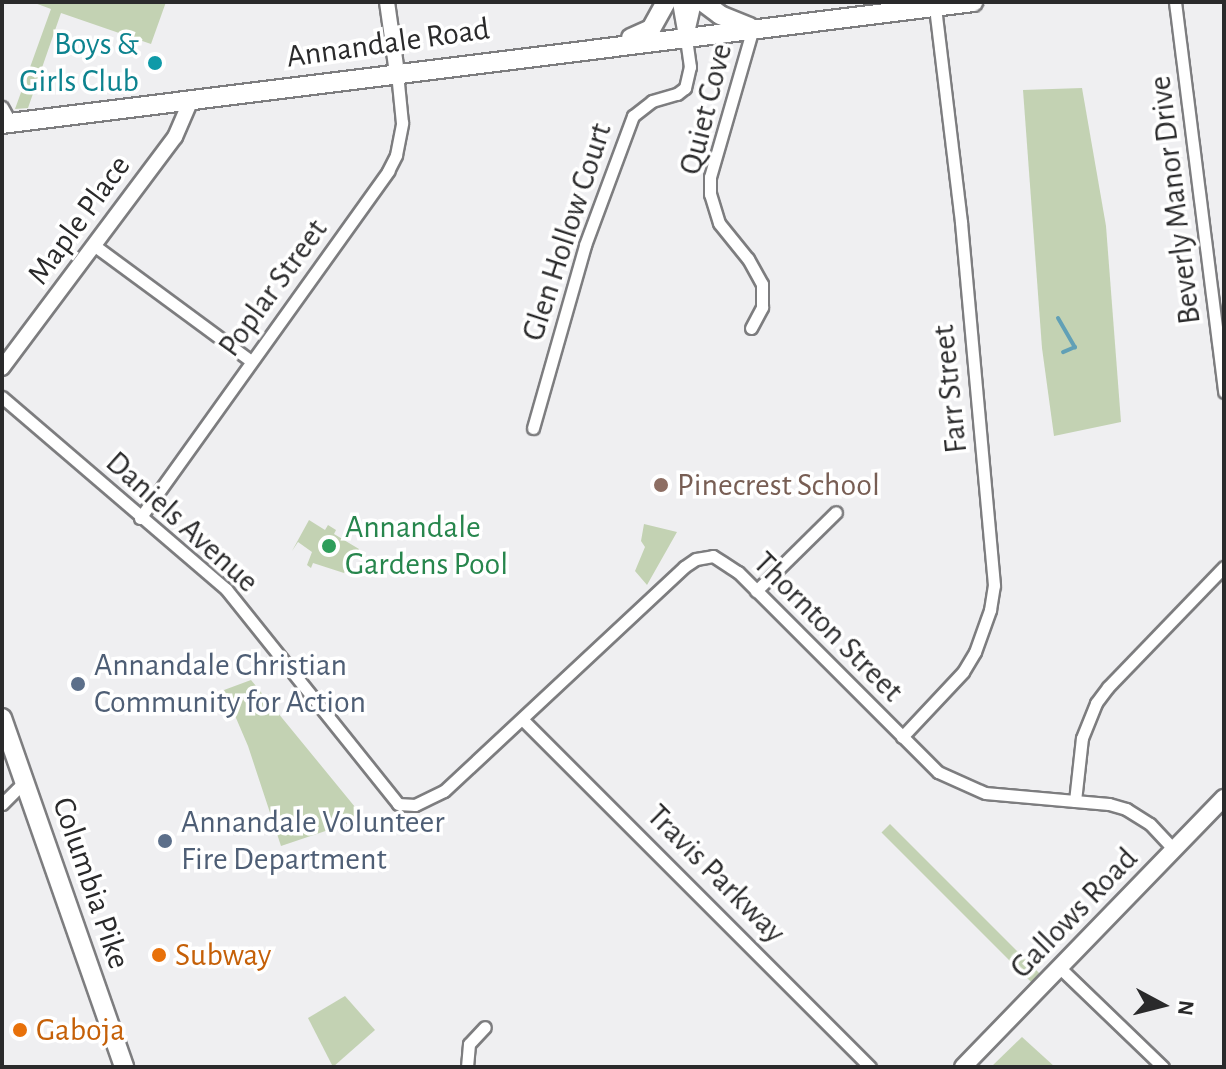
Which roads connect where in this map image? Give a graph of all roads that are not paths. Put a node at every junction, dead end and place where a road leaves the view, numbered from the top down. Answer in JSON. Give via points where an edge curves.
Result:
{"nodes":[{"id":1,"x":387,"y":2,"type":"edge"},
{"id":2,"x":666,"y":2,"type":"edge"},
{"id":3,"x":680,"y":2,"type":"edge"},
{"id":4,"x":694,"y":2,"type":"edge"},
{"id":5,"x":703,"y":2,"type":"edge"},
{"id":6,"x":973,"y":2,"type":"edge"},
{"id":7,"x":1175,"y":2,"type":"edge"},
{"id":8,"x":935,"y":7,"type":"junction"},
{"id":9,"x":753,"y":28,"type":"junction"},
{"id":10,"x":686,"y":37,"type":"junction"},
{"id":11,"x":607,"y":48,"type":"junction"},
{"id":12,"x":397,"y":73,"type":"junction"},
{"id":13,"x":191,"y":100,"type":"junction"},
{"id":14,"x":5,"y":118,"type":"edge"},
{"id":15,"x":95,"y":246,"type":"junction"},
{"id":16,"x":751,"y":328,"type":"dead end"},
{"id":17,"x":251,"y":361,"type":"junction"},
{"id":18,"x":2,"y":368,"type":"edge"},
{"id":19,"x":1224,"y":392,"type":"edge"},
{"id":20,"x":2,"y":397,"type":"edge"},
{"id":21,"x":533,"y":428,"type":"dead end"},
{"id":22,"x":836,"y":512,"type":"dead end"},
{"id":23,"x":140,"y":518,"type":"junction"},
{"id":24,"x":1224,"y":567,"type":"edge"},
{"id":25,"x":756,"y":591,"type":"junction"},
{"id":26,"x":2,"y":718,"type":"edge"},
{"id":27,"x":523,"y":720,"type":"junction"},
{"id":28,"x":902,"y":737,"type":"junction"},
{"id":29,"x":24,"y":782,"type":"junction"},
{"id":30,"x":1224,"y":798,"type":"edge"},
{"id":31,"x":1075,"y":801,"type":"junction"},
{"id":32,"x":2,"y":804,"type":"edge"},
{"id":33,"x":407,"y":806,"type":"joint"},
{"id":34,"x":1174,"y":850,"type":"junction"},
{"id":35,"x":1060,"y":968,"type":"junction"},
{"id":36,"x":485,"y":1027,"type":"dead end"},
{"id":37,"x":124,"y":1067,"type":"edge"},
{"id":38,"x":467,"y":1067,"type":"edge"},
{"id":39,"x":870,"y":1067,"type":"edge"},
{"id":40,"x":963,"y":1067,"type":"edge"},
{"id":41,"x":1163,"y":1067,"type":"edge"}],
"edges":[{"from":1,"to":12,"type":"street"},
{"from":2,"to":11,"type":"main road","via":[[651,29]]},
{"from":3,"to":10,"type":"street"},
{"from":4,"to":10,"type":"street"},
{"from":5,"to":9,"type":"main road"},
{"from":6,"to":8,"type":"main road","name":"Annandale Road"},
{"from":7,"to":19,"type":"street","name":"Beverly Manor Drive"},
{"from":8,"to":9,"type":"main road","name":"Annandale Road"},
{"from":8,"to":28,"type":"street","name":"Farr Street","via":[[961,222],[994,585],[990,610],[963,672]]},
{"from":9,"to":10,"type":"main road","name":"Annandale Road"},
{"from":9,"to":16,"type":"street","name":"Quiet Cove","via":[[710,177],[719,223],[762,284],[762,307]]},
{"from":10,"to":11,"type":"main road","name":"Annandale Road"},
{"from":10,"to":21,"type":"street","name":"Glen Hollow Court","via":[[690,67],[685,88],[652,101],[633,116],[585,245]]},
{"from":11,"to":12,"type":"main road","name":"Annandale Road"},
{"from":12,"to":13,"type":"main road","name":"Annandale Road"},
{"from":12,"to":17,"type":"street","name":"Poplar Street","via":[[402,123],[396,155]]},
{"from":13,"to":14,"type":"main road","name":"Annandale Road"},
{"from":13,"to":15,"type":"street","name":"Maple Place","via":[[175,137]]},
{"from":15,"to":17,"type":"street"},
{"from":15,"to":18,"type":"street","name":"Maple Place"},
{"from":17,"to":23,"type":"street","name":"Poplar Street"},
{"from":20,"to":23,"type":"street","name":"Daniels Avenue"},
{"from":22,"to":25,"type":"street"},
{"from":23,"to":33,"type":"street","name":"Daniels Avenue","via":[[226,589],[378,781],[398,804]]},
{"from":24,"to":31,"type":"street","via":[[1096,703],[1082,738]]},
{"from":25,"to":27,"type":"street","name":"Thornton Street","via":[[722,559],[696,559]]},
{"from":25,"to":28,"type":"street","name":"Thornton Street"},
{"from":26,"to":29,"type":"main road","name":"Columbia Pike"},
{"from":27,"to":33,"type":"street","name":"Thornton Street","via":[[444,791]]},
{"from":27,"to":39,"type":"street","name":"Travis Parkway"},
{"from":28,"to":31,"type":"street","name":"Thornton Street","via":[[938,772],[969,789]]},
{"from":29,"to":32,"type":"street"},
{"from":29,"to":37,"type":"main road","name":"Columbia Pike"},
{"from":30,"to":34,"type":"main road","name":"Gallows Road"},
{"from":31,"to":34,"type":"street","name":"Thornton Street","via":[[1126,809],[1150,824]]},
{"from":34,"to":35,"type":"main road","name":"Gallows Road"},
{"from":35,"to":40,"type":"main road","name":"Gallows Road"},
{"from":35,"to":41,"type":"street"},
{"from":36,"to":38,"type":"street","via":[[469,1044]]}]}
